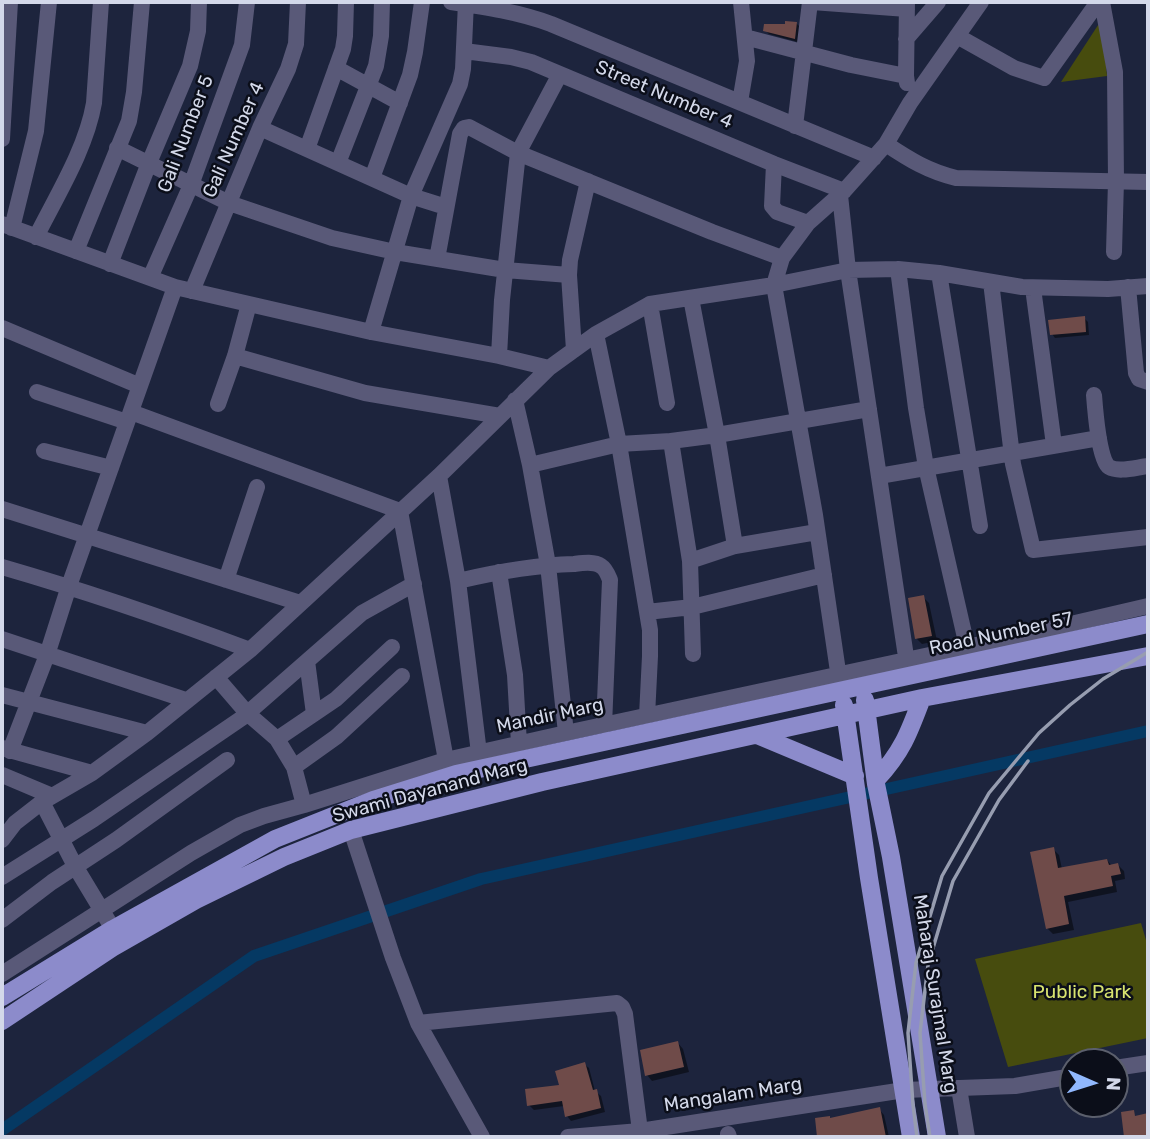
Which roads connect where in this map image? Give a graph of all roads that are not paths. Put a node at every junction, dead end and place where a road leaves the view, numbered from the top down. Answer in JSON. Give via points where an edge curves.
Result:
{"nodes":[{"id":1,"x":10,"y":2,"type":"edge"},
{"id":2,"x":49,"y":2,"type":"edge"},
{"id":3,"x":101,"y":2,"type":"edge"},
{"id":4,"x":142,"y":2,"type":"edge"},
{"id":5,"x":200,"y":2,"type":"edge"},
{"id":6,"x":247,"y":2,"type":"edge"},
{"id":7,"x":299,"y":2,"type":"edge"},
{"id":8,"x":346,"y":2,"type":"edge"},
{"id":9,"x":382,"y":2,"type":"edge"},
{"id":10,"x":422,"y":2,"type":"edge"},
{"id":11,"x":741,"y":2,"type":"edge"},
{"id":12,"x":811,"y":2,"type":"edge"},
{"id":13,"x":938,"y":2,"type":"edge"},
{"id":14,"x":981,"y":2,"type":"edge"},
{"id":15,"x":1100,"y":2,"type":"edge"},
{"id":16,"x":461,"y":3,"type":"edge"},
{"id":17,"x":907,"y":5,"type":"edge"},
{"id":18,"x":957,"y":36,"type":"junction"},
{"id":19,"x":745,"y":37,"type":"junction"},
{"id":20,"x":906,"y":39,"type":"junction"},
{"id":21,"x":464,"y":51,"type":"junction"},
{"id":22,"x":804,"y":52,"type":"junction"},
{"id":23,"x":336,"y":68,"type":"junction"},
{"id":24,"x":560,"y":74,"type":"junction"},
{"id":25,"x":906,"y":76,"type":"junction"},
{"id":26,"x":368,"y":85,"type":"junction"},
{"id":27,"x":740,"y":102,"type":"junction"},
{"id":28,"x":400,"y":103,"type":"junction"},
{"id":29,"x":910,"y":103,"type":"junction"},
{"id":30,"x":794,"y":126,"type":"junction"},
{"id":31,"x":260,"y":128,"type":"junction"},
{"id":32,"x":2,"y":139,"type":"edge"},
{"id":33,"x":886,"y":144,"type":"junction"},
{"id":34,"x":117,"y":148,"type":"junction"},
{"id":35,"x":307,"y":149,"type":"junction"},
{"id":36,"x":518,"y":153,"type":"junction"},
{"id":37,"x":874,"y":158,"type":"junction"},
{"id":38,"x":149,"y":163,"type":"junction"},
{"id":39,"x":338,"y":163,"type":"junction"},
{"id":40,"x":774,"y":164,"type":"junction"},
{"id":41,"x":372,"y":178,"type":"junction"},
{"id":42,"x":588,"y":181,"type":"junction"},
{"id":43,"x":1116,"y":181,"type":"junction"},
{"id":44,"x":1148,"y":182,"type":"edge"},
{"id":45,"x":191,"y":185,"type":"junction"},
{"id":46,"x":842,"y":193,"type":"junction"},
{"id":47,"x":411,"y":196,"type":"junction"},
{"id":48,"x":229,"y":203,"type":"junction"},
{"id":49,"x":446,"y":207,"type":"junction"},
{"id":50,"x":808,"y":223,"type":"junction"},
{"id":51,"x":7,"y":226,"type":"edge"},
{"id":52,"x":36,"y":237,"type":"junction"},
{"id":53,"x":76,"y":251,"type":"junction"},
{"id":54,"x":395,"y":252,"type":"junction"},
{"id":55,"x":1114,"y":253,"type":"dead end"},
{"id":56,"x":782,"y":258,"type":"junction"},
{"id":57,"x":437,"y":259,"type":"junction"},
{"id":58,"x":110,"y":264,"type":"junction"},
{"id":59,"x":898,"y":269,"type":"junction"},
{"id":60,"x":505,"y":270,"type":"junction"},
{"id":61,"x":848,"y":270,"type":"junction"},
{"id":62,"x":939,"y":273,"type":"junction"},
{"id":63,"x":569,"y":275,"type":"junction"},
{"id":64,"x":150,"y":278,"type":"junction"},
{"id":65,"x":991,"y":282,"type":"junction"},
{"id":66,"x":774,"y":285,"type":"junction"},
{"id":67,"x":1148,"y":286,"type":"edge"},
{"id":68,"x":175,"y":287,"type":"junction"},
{"id":69,"x":1128,"y":287,"type":"junction"},
{"id":70,"x":1033,"y":288,"type":"junction"},
{"id":71,"x":192,"y":291,"type":"junction"},
{"id":72,"x":691,"y":298,"type":"junction"},
{"id":73,"x":250,"y":304,"type":"junction"},
{"id":74,"x":650,"y":304,"type":"junction"},
{"id":75,"x":2,"y":328,"type":"edge"},
{"id":76,"x":371,"y":332,"type":"junction"},
{"id":77,"x":596,"y":334,"type":"junction"},
{"id":78,"x":574,"y":350,"type":"junction"},
{"id":79,"x":235,"y":356,"type":"junction"},
{"id":80,"x":499,"y":356,"type":"junction"},
{"id":81,"x":549,"y":368,"type":"junction"},
{"id":82,"x":1148,"y":382,"type":"edge"},
{"id":83,"x":140,"y":386,"type":"junction"},
{"id":84,"x":37,"y":392,"type":"dead end"},
{"id":85,"x":1094,"y":395,"type":"dead end"},
{"id":86,"x":515,"y":400,"type":"junction"},
{"id":87,"x":667,"y":403,"type":"dead end"},
{"id":88,"x":218,"y":404,"type":"dead end"},
{"id":89,"x":869,"y":409,"type":"junction"},
{"id":90,"x":500,"y":416,"type":"junction"},
{"id":91,"x":129,"y":417,"type":"junction"},
{"id":92,"x":798,"y":421,"type":"junction"},
{"id":93,"x":717,"y":435,"type":"junction"},
{"id":94,"x":1099,"y":438,"type":"junction"},
{"id":95,"x":671,"y":441,"type":"junction"},
{"id":96,"x":619,"y":444,"type":"junction"},
{"id":97,"x":1054,"y":445,"type":"junction"},
{"id":98,"x":44,"y":451,"type":"dead end"},
{"id":99,"x":1011,"y":452,"type":"junction"},
{"id":100,"x":969,"y":460,"type":"junction"},
{"id":101,"x":530,"y":466,"type":"junction"},
{"id":102,"x":1148,"y":466,"type":"edge"},
{"id":103,"x":926,"y":467,"type":"junction"},
{"id":104,"x":111,"y":468,"type":"junction"},
{"id":105,"x":439,"y":476,"type":"junction"},
{"id":106,"x":879,"y":476,"type":"junction"},
{"id":107,"x":257,"y":487,"type":"dead end"},
{"id":108,"x":2,"y":509,"type":"edge"},
{"id":109,"x":400,"y":511,"type":"junction"},
{"id":110,"x":980,"y":526,"type":"dead end"},
{"id":111,"x":817,"y":532,"type":"junction"},
{"id":112,"x":86,"y":536,"type":"junction"},
{"id":113,"x":1148,"y":537,"type":"edge"},
{"id":114,"x":735,"y":547,"type":"junction"},
{"id":115,"x":690,"y":561,"type":"junction"},
{"id":116,"x":548,"y":565,"type":"junction"},
{"id":117,"x":2,"y":567,"type":"edge"},
{"id":118,"x":499,"y":572,"type":"junction"},
{"id":119,"x":824,"y":575,"type":"junction"},
{"id":120,"x":226,"y":580,"type":"junction"},
{"id":121,"x":458,"y":582,"type":"junction"},
{"id":122,"x":414,"y":584,"type":"junction"},
{"id":123,"x":69,"y":586,"type":"junction"},
{"id":124,"x":300,"y":603,"type":"junction"},
{"id":125,"x":1148,"y":606,"type":"edge"},
{"id":126,"x":692,"y":607,"type":"junction"},
{"id":127,"x":647,"y":612,"type":"junction"},
{"id":128,"x":1148,"y":624,"type":"edge"},
{"id":129,"x":2,"y":639,"type":"edge"},
{"id":130,"x":392,"y":647,"type":"dead end"},
{"id":131,"x":250,"y":650,"type":"junction"},
{"id":132,"x":47,"y":654,"type":"junction"},
{"id":133,"x":693,"y":654,"type":"dead end"},
{"id":134,"x":969,"y":654,"type":"junction"},
{"id":135,"x":1148,"y":656,"type":"edge"},
{"id":136,"x":307,"y":661,"type":"junction"},
{"id":137,"x":908,"y":668,"type":"junction"},
{"id":138,"x":402,"y":676,"type":"dead end"},
{"id":139,"x":216,"y":677,"type":"junction"},
{"id":140,"x":840,"y":682,"type":"junction"},
{"id":141,"x":863,"y":686,"type":"junction"},
{"id":142,"x":2,"y":695,"type":"edge"},
{"id":143,"x":922,"y":698,"type":"junction"},
{"id":144,"x":186,"y":700,"type":"junction"},
{"id":145,"x":28,"y":702,"type":"junction"},
{"id":146,"x":867,"y":710,"type":"junction"},
{"id":147,"x":247,"y":713,"type":"junction"},
{"id":148,"x":314,"y":713,"type":"junction"},
{"id":149,"x":845,"y":715,"type":"junction"},
{"id":150,"x":647,"y":716,"type":"junction"},
{"id":151,"x":604,"y":726,"type":"junction"},
{"id":152,"x":147,"y":733,"type":"junction"},
{"id":153,"x":566,"y":733,"type":"junction"},
{"id":154,"x":757,"y":735,"type":"junction"},
{"id":155,"x":277,"y":739,"type":"junction"},
{"id":156,"x":519,"y":744,"type":"junction"},
{"id":157,"x":6,"y":749,"type":"edge"},
{"id":158,"x":479,"y":753,"type":"junction"},
{"id":159,"x":227,"y":760,"type":"dead end"},
{"id":160,"x":446,"y":760,"type":"junction"},
{"id":161,"x":295,"y":767,"type":"junction"},
{"id":162,"x":92,"y":773,"type":"junction"},
{"id":163,"x":2,"y":775,"type":"edge"},
{"id":164,"x":855,"y":776,"type":"junction"},
{"id":165,"x":876,"y":782,"type":"junction"},
{"id":166,"x":47,"y":799,"type":"junction"},
{"id":167,"x":304,"y":805,"type":"junction"},
{"id":168,"x":351,"y":830,"type":"junction"},
{"id":169,"x":2,"y":840,"type":"edge"},
{"id":170,"x":62,"y":840,"type":"junction"},
{"id":171,"x":75,"y":866,"type":"junction"},
{"id":172,"x":2,"y":877,"type":"edge"},
{"id":173,"x":102,"y":911,"type":"junction"},
{"id":174,"x":2,"y":920,"type":"edge"},
{"id":175,"x":113,"y":929,"type":"junction"},
{"id":176,"x":2,"y":974,"type":"edge"},
{"id":177,"x":2,"y":998,"type":"edge"},
{"id":178,"x":2,"y":1021,"type":"edge"},
{"id":179,"x":418,"y":1023,"type":"junction"},
{"id":180,"x":1148,"y":1063,"type":"edge"},
{"id":181,"x":1129,"y":1066,"type":"edge"},
{"id":182,"x":1059,"y":1078,"type":"edge"},
{"id":183,"x":959,"y":1088,"type":"junction"},
{"id":184,"x":929,"y":1089,"type":"junction"},
{"id":185,"x":904,"y":1090,"type":"junction"},
{"id":186,"x":640,"y":1131,"type":"junction"},
{"id":187,"x":482,"y":1137,"type":"edge"},
{"id":188,"x":568,"y":1137,"type":"edge"},
{"id":189,"x":911,"y":1137,"type":"edge"},
{"id":190,"x":937,"y":1137,"type":"edge"},
{"id":191,"x":967,"y":1137,"type":"edge"}],
"edges":[{"from":1,"to":32,"type":"street"},
{"from":2,"to":51,"type":"street","via":[[36,131]]},
{"from":3,"to":52,"type":"street","via":[[91,119]]},
{"from":4,"to":34,"type":"street","via":[[132,109]]},
{"from":5,"to":38,"type":"street","via":[[190,66]]},
{"from":6,"to":45,"type":"street","name":"Gali Number 5","via":[[243,45]]},
{"from":7,"to":31,"type":"street","name":"Gali Number 4","via":[[296,44]]},
{"from":8,"to":23,"type":"street","via":[[345,36]]},
{"from":9,"to":26,"type":"street","via":[[379,52]]},
{"from":10,"to":28,"type":"street","via":[[412,65]]},
{"from":11,"to":19,"type":"street"},
{"from":12,"to":17,"type":"street"},
{"from":12,"to":22,"type":"street"},
{"from":13,"to":20,"type":"street"},
{"from":14,"to":18,"type":"street"},
{"from":15,"to":18,"type":"street","via":[[1044,78],[1014,68]]},
{"from":15,"to":43,"type":"street","via":[[1115,72]]},
{"from":16,"to":21,"type":"street"},
{"from":16,"to":27,"type":"street","via":[[541,20]]},
{"from":17,"to":20,"type":"street"},
{"from":18,"to":29,"type":"street"},
{"from":19,"to":22,"type":"street"},
{"from":19,"to":27,"type":"street","via":[[747,61]]},
{"from":20,"to":25,"type":"street"},
{"from":21,"to":24,"type":"street","name":"Street Number 4","via":[[511,57]]},
{"from":21,"to":47,"type":"street","via":[[460,84]]},
{"from":22,"to":25,"type":"street"},
{"from":22,"to":30,"type":"street"},
{"from":23,"to":26,"type":"street"},
{"from":23,"to":35,"type":"street"},
{"from":24,"to":36,"type":"street"},
{"from":24,"to":40,"type":"street","name":"Street Number 4"},
{"from":25,"to":29,"type":"street"},
{"from":26,"to":28,"type":"street"},
{"from":26,"to":39,"type":"street"},
{"from":27,"to":30,"type":"street"},
{"from":28,"to":41,"type":"street"},
{"from":29,"to":33,"type":"street"},
{"from":30,"to":37,"type":"street"},
{"from":31,"to":35,"type":"street"},
{"from":31,"to":48,"type":"street","name":"Gali Number 4"},
{"from":33,"to":37,"type":"street"},
{"from":33,"to":43,"type":"street","via":[[916,164],[956,178]]},
{"from":34,"to":38,"type":"street"},
{"from":34,"to":53,"type":"street"},
{"from":35,"to":39,"type":"street"},
{"from":36,"to":42,"type":"street"},
{"from":36,"to":49,"type":"street","via":[[464,128]]},
{"from":36,"to":60,"type":"street"},
{"from":37,"to":46,"type":"street"},
{"from":38,"to":45,"type":"street"},
{"from":38,"to":58,"type":"street"},
{"from":39,"to":41,"type":"street"},
{"from":40,"to":46,"type":"street","name":"Street Number 4"},
{"from":40,"to":50,"type":"street","via":[[772,206]]},
{"from":41,"to":47,"type":"street"},
{"from":42,"to":56,"type":"street"},
{"from":42,"to":63,"type":"street"},
{"from":43,"to":44,"type":"street"},
{"from":43,"to":55,"type":"street"},
{"from":45,"to":48,"type":"street"},
{"from":45,"to":64,"type":"street","name":"Gali Number 5"},
{"from":46,"to":50,"type":"street"},
{"from":46,"to":61,"type":"street"},
{"from":47,"to":49,"type":"street"},
{"from":47,"to":54,"type":"street"},
{"from":48,"to":54,"type":"street","via":[[332,238]]},
{"from":48,"to":71,"type":"street","name":"Gali Number 4"},
{"from":49,"to":57,"type":"street"},
{"from":50,"to":56,"type":"street"},
{"from":51,"to":52,"type":"street"},
{"from":52,"to":53,"type":"street"},
{"from":53,"to":58,"type":"street"},
{"from":54,"to":57,"type":"street"},
{"from":54,"to":76,"type":"street"},
{"from":56,"to":66,"type":"street"},
{"from":57,"to":60,"type":"street"},
{"from":58,"to":64,"type":"street"},
{"from":59,"to":61,"type":"street"},
{"from":59,"to":62,"type":"street"},
{"from":59,"to":103,"type":"street"},
{"from":60,"to":63,"type":"street"},
{"from":60,"to":80,"type":"street"},
{"from":61,"to":66,"type":"street"},
{"from":61,"to":89,"type":"street"},
{"from":62,"to":65,"type":"street"},
{"from":62,"to":100,"type":"street"},
{"from":63,"to":78,"type":"street"},
{"from":64,"to":68,"type":"street"},
{"from":65,"to":70,"type":"street"},
{"from":65,"to":99,"type":"street"},
{"from":66,"to":72,"type":"street"},
{"from":66,"to":92,"type":"street"},
{"from":67,"to":69,"type":"street"},
{"from":68,"to":71,"type":"street"},
{"from":68,"to":83,"type":"street"},
{"from":69,"to":70,"type":"street"},
{"from":69,"to":82,"type":"street","via":[[1136,373]]},
{"from":70,"to":97,"type":"street"},
{"from":71,"to":73,"type":"street"},
{"from":72,"to":74,"type":"street"},
{"from":72,"to":93,"type":"street"},
{"from":73,"to":76,"type":"street"},
{"from":73,"to":79,"type":"street"},
{"from":74,"to":77,"type":"street"},
{"from":74,"to":87,"type":"street"},
{"from":75,"to":83,"type":"street"},
{"from":76,"to":80,"type":"street"},
{"from":77,"to":78,"type":"street"},
{"from":77,"to":96,"type":"street"},
{"from":78,"to":81,"type":"street"},
{"from":79,"to":88,"type":"street"},
{"from":79,"to":90,"type":"street","via":[[365,393]]},
{"from":80,"to":81,"type":"street"},
{"from":81,"to":86,"type":"street"},
{"from":83,"to":91,"type":"street"},
{"from":84,"to":91,"type":"street"},
{"from":85,"to":94,"type":"street"},
{"from":86,"to":90,"type":"street"},
{"from":86,"to":101,"type":"street"},
{"from":89,"to":92,"type":"street"},
{"from":89,"to":106,"type":"street"},
{"from":90,"to":105,"type":"street"},
{"from":91,"to":104,"type":"street"},
{"from":91,"to":109,"type":"street"},
{"from":92,"to":93,"type":"street"},
{"from":92,"to":111,"type":"street"},
{"from":93,"to":95,"type":"street"},
{"from":93,"to":114,"type":"street"},
{"from":94,"to":97,"type":"street"},
{"from":94,"to":102,"type":"street","via":[[1108,467]]},
{"from":95,"to":96,"type":"street"},
{"from":95,"to":115,"type":"street"},
{"from":96,"to":101,"type":"street"},
{"from":96,"to":127,"type":"street"},
{"from":97,"to":99,"type":"street"},
{"from":98,"to":104,"type":"street"},
{"from":99,"to":100,"type":"street"},
{"from":99,"to":113,"type":"street","via":[[1033,550]]},
{"from":100,"to":103,"type":"street"},
{"from":100,"to":110,"type":"street"},
{"from":101,"to":116,"type":"street"},
{"from":103,"to":106,"type":"street"},
{"from":103,"to":134,"type":"street"},
{"from":104,"to":112,"type":"street"},
{"from":105,"to":109,"type":"street"},
{"from":105,"to":121,"type":"street"},
{"from":106,"to":137,"type":"street"},
{"from":107,"to":120,"type":"street"},
{"from":108,"to":112,"type":"street"},
{"from":109,"to":122,"type":"street"},
{"from":109,"to":124,"type":"street"},
{"from":111,"to":114,"type":"street"},
{"from":111,"to":119,"type":"street"},
{"from":112,"to":120,"type":"street"},
{"from":112,"to":123,"type":"street"},
{"from":114,"to":115,"type":"street"},
{"from":115,"to":126,"type":"street"},
{"from":116,"to":118,"type":"street"},
{"from":116,"to":151,"type":"street","via":[[600,565],[610,580]]},
{"from":116,"to":153,"type":"street"},
{"from":117,"to":123,"type":"street"},
{"from":118,"to":121,"type":"street"},
{"from":118,"to":156,"type":"street","via":[[515,675]]},
{"from":119,"to":126,"type":"street"},
{"from":119,"to":140,"type":"street"},
{"from":120,"to":124,"type":"street"},
{"from":121,"to":158,"type":"street"},
{"from":122,"to":136,"type":"street","via":[[362,613]]},
{"from":122,"to":160,"type":"street"},
{"from":123,"to":131,"type":"street"},
{"from":123,"to":132,"type":"street"},
{"from":124,"to":131,"type":"street"},
{"from":125,"to":134,"type":"street"},
{"from":126,"to":127,"type":"street"},
{"from":126,"to":133,"type":"street"},
{"from":127,"to":150,"type":"street"},
{"from":128,"to":134,"type":"main road","name":"Road Number 57"},
{"from":129,"to":132,"type":"street"},
{"from":130,"to":148,"type":"street","via":[[336,699]]},
{"from":131,"to":139,"type":"street"},
{"from":132,"to":144,"type":"street"},
{"from":132,"to":145,"type":"street"},
{"from":134,"to":137,"type":"main road","name":"Road Number 57"},
{"from":135,"to":143,"type":"main road"},
{"from":136,"to":147,"type":"street"},
{"from":136,"to":148,"type":"street"},
{"from":137,"to":140,"type":"street","name":"Mandir Marg"},
{"from":137,"to":141,"type":"main road","name":"Road Number 57"},
{"from":138,"to":161,"type":"street","via":[[337,737]]},
{"from":139,"to":144,"type":"street"},
{"from":139,"to":147,"type":"street"},
{"from":140,"to":141,"type":"main road","name":"Swami Dayanand Marg"},
{"from":140,"to":149,"type":"main road"},
{"from":140,"to":150,"type":"street","name":"Mandir Marg"},
{"from":140,"to":175,"type":"main road","name":"Swami Dayanand Marg","via":[[456,774],[373,800],[275,839]]},
{"from":141,"to":146,"type":"main road","name":"Maharaj Surajmal Marg"},
{"from":142,"to":145,"type":"street"},
{"from":143,"to":146,"type":"main road"},
{"from":143,"to":165,"type":"main road","via":[[900,752]]},
{"from":144,"to":152,"type":"street"},
{"from":145,"to":152,"type":"street"},
{"from":145,"to":157,"type":"street"},
{"from":146,"to":149,"type":"main road","name":"Swami Dayanand Marg"},
{"from":146,"to":165,"type":"main road","name":"Maharaj Surajmal Marg"},
{"from":147,"to":155,"type":"street"},
{"from":147,"to":170,"type":"street"},
{"from":148,"to":155,"type":"street"},
{"from":149,"to":154,"type":"main road","name":"Swami Dayanand Marg"},
{"from":149,"to":164,"type":"main road"},
{"from":150,"to":151,"type":"street","name":"Mandir Marg"},
{"from":151,"to":153,"type":"street","name":"Mandir Marg"},
{"from":152,"to":162,"type":"street"},
{"from":153,"to":156,"type":"street","name":"Mandir Marg"},
{"from":154,"to":164,"type":"main road"},
{"from":154,"to":168,"type":"main road","name":"Swami Dayanand Marg"},
{"from":155,"to":161,"type":"street"},
{"from":156,"to":158,"type":"street","name":"Mandir Marg"},
{"from":157,"to":162,"type":"street"},
{"from":158,"to":160,"type":"street","name":"Mandir Marg"},
{"from":159,"to":171,"type":"street"},
{"from":160,"to":167,"type":"street","name":"Mandir Marg"},
{"from":161,"to":167,"type":"street"},
{"from":162,"to":166,"type":"street"},
{"from":163,"to":166,"type":"street"},
{"from":164,"to":185,"type":"main road"},
{"from":165,"to":184,"type":"main road","name":"Maharaj Surajmal Marg"},
{"from":166,"to":169,"type":"street","via":[[15,823]]},
{"from":166,"to":170,"type":"street"},
{"from":167,"to":173,"type":"street","name":"Mandir Marg","via":[[240,825]]},
{"from":168,"to":178,"type":"main road","name":"Swami Dayanand Marg","via":[[196,900],[112,948]]},
{"from":168,"to":179,"type":"street"},
{"from":170,"to":171,"type":"street"},
{"from":170,"to":172,"type":"street"},
{"from":171,"to":173,"type":"street"},
{"from":171,"to":174,"type":"street"},
{"from":173,"to":175,"type":"street"},
{"from":173,"to":176,"type":"street","name":"Mandir Marg"},
{"from":175,"to":177,"type":"main road","name":"Swami Dayanand Marg"},
{"from":179,"to":186,"type":"street","via":[[617,1003],[625,1014]]},
{"from":179,"to":187,"type":"street"},
{"from":180,"to":181,"type":"street"},
{"from":182,"to":183,"type":"street","name":"Mangalam Marg"},
{"from":183,"to":184,"type":"street","name":"Mangalam Marg"},
{"from":183,"to":191,"type":"street"},
{"from":184,"to":185,"type":"street","name":"Mangalam Marg"},
{"from":184,"to":190,"type":"main road","name":"Maharaj Surajmal Marg"},
{"from":185,"to":186,"type":"street","name":"Mangalam Marg"},
{"from":185,"to":189,"type":"main road"},
{"from":186,"to":188,"type":"street","name":"Mangalam Marg"}]}
